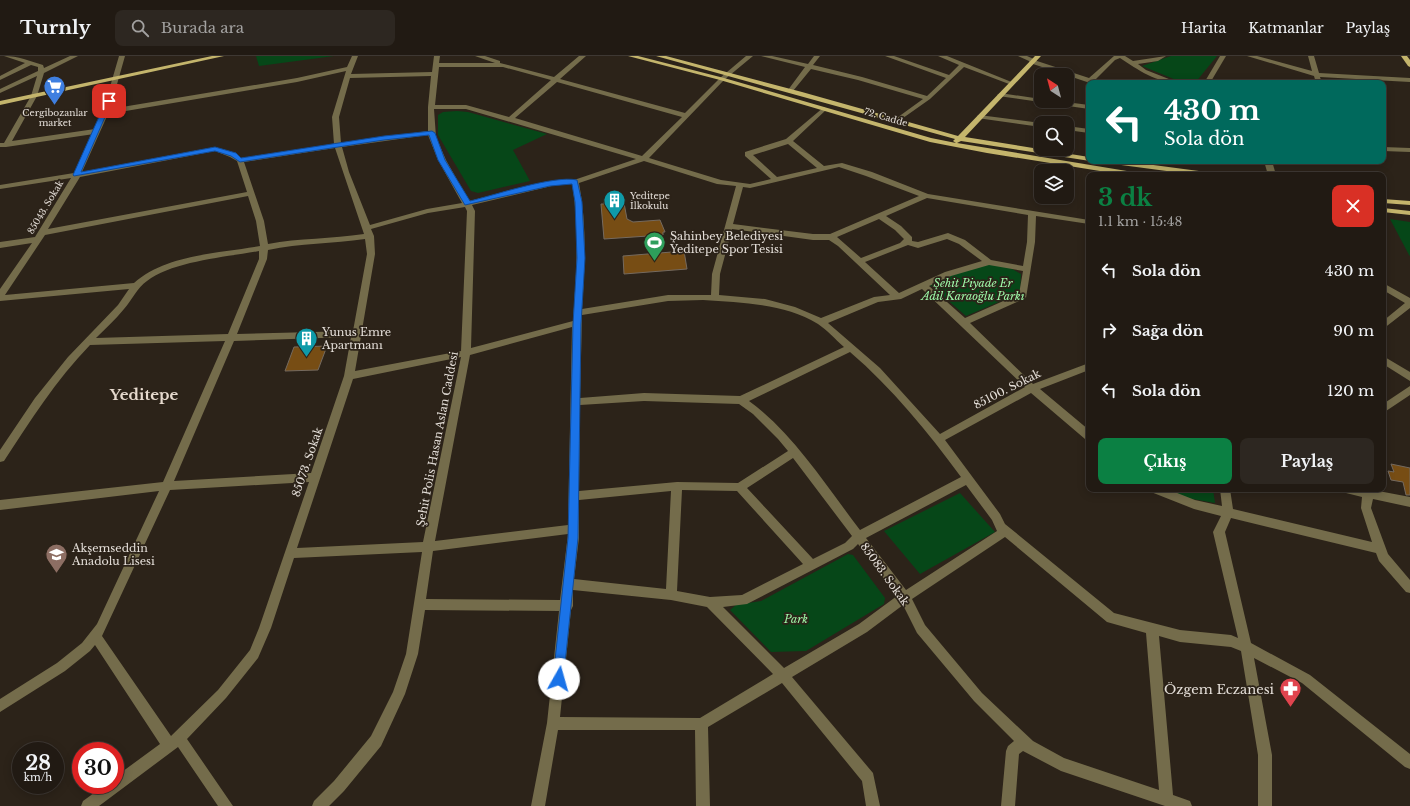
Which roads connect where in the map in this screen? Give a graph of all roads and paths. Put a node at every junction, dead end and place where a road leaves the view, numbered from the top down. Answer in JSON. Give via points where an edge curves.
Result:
{"nodes":[{"id":1,"x":3,"y":56,"type":"edge"},
{"id":2,"x":7,"y":56,"type":"edge"},
{"id":3,"x":75,"y":56,"type":"edge"},
{"id":4,"x":122,"y":56,"type":"edge"},
{"id":5,"x":222,"y":56,"type":"edge"},
{"id":6,"x":355,"y":56,"type":"edge"},
{"id":7,"x":478,"y":56,"type":"edge"},
{"id":8,"x":583,"y":56,"type":"edge"},
{"id":9,"x":631,"y":56,"type":"edge"},
{"id":10,"x":659,"y":56,"type":"edge"},
{"id":11,"x":750,"y":56,"type":"edge"},
{"id":12,"x":764,"y":56,"type":"edge"},
{"id":13,"x":816,"y":56,"type":"edge"},
{"id":14,"x":888,"y":56,"type":"edge"},
{"id":15,"x":941,"y":56,"type":"edge"},
{"id":16,"x":1021,"y":56,"type":"edge"},
{"id":17,"x":1120,"y":56,"type":"edge"},
{"id":18,"x":1163,"y":56,"type":"edge"},
{"id":19,"x":1223,"y":56,"type":"edge"},
{"id":20,"x":1250,"y":56,"type":"edge"},
{"id":21,"x":1311,"y":56,"type":"edge"},
{"id":22,"x":1404,"y":56,"type":"edge"},
{"id":23,"x":0,"y":58,"type":"edge"},
{"id":24,"x":1035,"y":60,"type":"edge"},
{"id":25,"x":31,"y":63,"type":"junction"},
{"id":26,"x":1132,"y":63,"type":"junction"},
{"id":27,"x":436,"y":65,"type":"edge"},
{"id":28,"x":503,"y":65,"type":"junction"},
{"id":29,"x":963,"y":65,"type":"junction"},
{"id":30,"x":1410,"y":65,"type":"edge"},
{"id":31,"x":808,"y":66,"type":"junction"},
{"id":32,"x":42,"y":72,"type":"junction"},
{"id":33,"x":349,"y":72,"type":"junction"},
{"id":34,"x":730,"y":74,"type":"junction"},
{"id":35,"x":1318,"y":75,"type":"junction"},
{"id":36,"x":950,"y":77,"type":"junction"},
{"id":37,"x":0,"y":78,"type":"edge"},
{"id":38,"x":116,"y":79,"type":"junction"},
{"id":39,"x":557,"y":79,"type":"junction"},
{"id":40,"x":722,"y":80,"type":"junction"},
{"id":41,"x":1087,"y":80,"type":"edge"},
{"id":42,"x":1091,"y":80,"type":"edge"},
{"id":43,"x":1168,"y":80,"type":"edge"},
{"id":44,"x":1209,"y":80,"type":"edge"},
{"id":45,"x":1319,"y":80,"type":"edge"},
{"id":46,"x":1410,"y":80,"type":"edge"},
{"id":47,"x":1011,"y":83,"type":"junction"},
{"id":48,"x":791,"y":90,"type":"junction"},
{"id":49,"x":0,"y":91,"type":"edge"},
{"id":50,"x":1000,"y":95,"type":"junction"},
{"id":51,"x":33,"y":96,"type":"junction"},
{"id":52,"x":928,"y":98,"type":"junction"},
{"id":53,"x":1034,"y":100,"type":"edge"},
{"id":54,"x":0,"y":103,"type":"edge"},
{"id":55,"x":1074,"y":105,"type":"edge"},
{"id":56,"x":431,"y":107,"type":"junction"},
{"id":57,"x":1086,"y":107,"type":"edge"},
{"id":58,"x":824,"y":109,"type":"junction"},
{"id":59,"x":106,"y":112,"type":"junction"},
{"id":60,"x":687,"y":116,"type":"junction"},
{"id":61,"x":979,"y":117,"type":"junction"},
{"id":62,"x":510,"y":119,"type":"junction"},
{"id":63,"x":896,"y":121,"type":"junction"},
{"id":64,"x":1034,"y":124,"type":"edge"},
{"id":65,"x":1074,"y":129,"type":"edge"},
{"id":66,"x":97,"y":131,"type":"junction"},
{"id":67,"x":1086,"y":131,"type":"edge"},
{"id":68,"x":432,"y":133,"type":"junction"},
{"id":69,"x":960,"y":138,"type":"junction"},
{"id":70,"x":789,"y":141,"type":"junction"},
{"id":71,"x":3,"y":145,"type":"edge"},
{"id":72,"x":338,"y":145,"type":"junction"},
{"id":73,"x":952,"y":145,"type":"junction"},
{"id":74,"x":1386,"y":149,"type":"edge"},
{"id":75,"x":1410,"y":150,"type":"edge"},
{"id":76,"x":644,"y":159,"type":"junction"},
{"id":77,"x":1086,"y":159,"type":"edge"},
{"id":78,"x":240,"y":160,"type":"junction"},
{"id":79,"x":1129,"y":164,"type":"edge"},
{"id":80,"x":823,"y":169,"type":"junction"},
{"id":81,"x":1120,"y":172,"type":"edge"},
{"id":82,"x":1191,"y":172,"type":"edge"},
{"id":83,"x":76,"y":175,"type":"junction"},
{"id":84,"x":776,"y":180,"type":"junction"},
{"id":85,"x":575,"y":182,"type":"junction"},
{"id":86,"x":740,"y":185,"type":"junction"},
{"id":87,"x":0,"y":187,"type":"edge"},
{"id":88,"x":251,"y":193,"type":"junction"},
{"id":89,"x":926,"y":196,"type":"junction"},
{"id":90,"x":1386,"y":200,"type":"edge"},
{"id":91,"x":1410,"y":203,"type":"edge"},
{"id":92,"x":468,"y":204,"type":"junction"},
{"id":93,"x":1386,"y":210,"type":"edge"},
{"id":94,"x":1032,"y":212,"type":"junction"},
{"id":95,"x":1408,"y":213,"type":"edge"},
{"id":96,"x":880,"y":216,"type":"junction"},
{"id":97,"x":1086,"y":221,"type":"edge"},
{"id":98,"x":729,"y":226,"type":"junction"},
{"id":99,"x":369,"y":232,"type":"junction"},
{"id":100,"x":40,"y":236,"type":"junction"},
{"id":101,"x":830,"y":237,"type":"junction"},
{"id":102,"x":907,"y":242,"type":"junction"},
{"id":103,"x":0,"y":245,"type":"edge"},
{"id":104,"x":265,"y":248,"type":"junction"},
{"id":105,"x":860,"y":261,"type":"junction"},
{"id":106,"x":989,"y":262,"type":"junction"},
{"id":107,"x":1027,"y":269,"type":"junction"},
{"id":108,"x":923,"y":285,"type":"junction"},
{"id":109,"x":3,"y":286,"type":"edge"},
{"id":110,"x":136,"y":286,"type":"junction"},
{"id":111,"x":1386,"y":288,"type":"edge"},
{"id":112,"x":0,"y":297,"type":"edge"},
{"id":113,"x":898,"y":297,"type":"junction"},
{"id":114,"x":715,"y":298,"type":"junction"},
{"id":115,"x":1410,"y":303,"type":"edge"},
{"id":116,"x":577,"y":318,"type":"junction"},
{"id":117,"x":821,"y":322,"type":"junction"},
{"id":118,"x":964,"y":322,"type":"junction"},
{"id":119,"x":1386,"y":323,"type":"edge"},
{"id":120,"x":356,"y":334,"type":"junction"},
{"id":121,"x":232,"y":338,"type":"junction"},
{"id":122,"x":86,"y":342,"type":"junction"},
{"id":123,"x":851,"y":347,"type":"junction"},
{"id":124,"x":466,"y":353,"type":"junction"},
{"id":125,"x":1386,"y":361,"type":"edge"},
{"id":126,"x":1086,"y":367,"type":"edge"},
{"id":127,"x":349,"y":376,"type":"junction"},
{"id":128,"x":1410,"y":377,"type":"edge"},
{"id":129,"x":1032,"y":388,"type":"junction"},
{"id":130,"x":1410,"y":390,"type":"edge"},
{"id":131,"x":741,"y":400,"type":"junction"},
{"id":132,"x":575,"y":402,"type":"junction"},
{"id":133,"x":1386,"y":407,"type":"edge"},
{"id":134,"x":1086,"y":431,"type":"edge"},
{"id":135,"x":939,"y":439,"type":"junction"},
{"id":136,"x":794,"y":452,"type":"junction"},
{"id":137,"x":0,"y":458,"type":"edge"},
{"id":138,"x":315,"y":477,"type":"junction"},
{"id":139,"x":967,"y":479,"type":"junction"},
{"id":140,"x":167,"y":486,"type":"junction"},
{"id":141,"x":677,"y":486,"type":"junction"},
{"id":142,"x":740,"y":487,"type":"junction"},
{"id":143,"x":1163,"y":492,"type":"edge"},
{"id":144,"x":1225,"y":492,"type":"edge"},
{"id":145,"x":1364,"y":492,"type":"edge"},
{"id":146,"x":574,"y":496,"type":"junction"},
{"id":147,"x":1410,"y":502,"type":"edge"},
{"id":148,"x":0,"y":505,"type":"edge"},
{"id":149,"x":1228,"y":513,"type":"junction"},
{"id":150,"x":1002,"y":528,"type":"junction"},
{"id":151,"x":573,"y":529,"type":"junction"},
{"id":152,"x":858,"y":537,"type":"junction"},
{"id":153,"x":428,"y":547,"type":"junction"},
{"id":154,"x":1380,"y":550,"type":"junction"},
{"id":155,"x":289,"y":553,"type":"junction"},
{"id":156,"x":811,"y":565,"type":"junction"},
{"id":157,"x":569,"y":584,"type":"junction"},
{"id":158,"x":1410,"y":588,"type":"edge"},
{"id":159,"x":670,"y":595,"type":"junction"},
{"id":160,"x":905,"y":597,"type":"junction"},
{"id":161,"x":710,"y":602,"type":"junction"},
{"id":162,"x":419,"y":604,"type":"junction"},
{"id":163,"x":567,"y":606,"type":"junction"},
{"id":164,"x":1152,"y":628,"type":"junction"},
{"id":165,"x":95,"y":635,"type":"junction"},
{"id":166,"x":1246,"y":647,"type":"junction"},
{"id":167,"x":783,"y":675,"type":"junction"},
{"id":168,"x":0,"y":706,"type":"edge"},
{"id":169,"x":553,"y":723,"type":"junction"},
{"id":170,"x":701,"y":724,"type":"junction"},
{"id":171,"x":174,"y":741,"type":"junction"},
{"id":172,"x":1023,"y":742,"type":"junction"},
{"id":173,"x":1410,"y":762,"type":"edge"},
{"id":174,"x":1167,"y":800,"type":"junction"},
{"id":175,"x":88,"y":806,"type":"edge"},
{"id":176,"x":226,"y":806,"type":"edge"},
{"id":177,"x":319,"y":806,"type":"edge"},
{"id":178,"x":538,"y":806,"type":"edge"},
{"id":179,"x":703,"y":806,"type":"edge"},
{"id":180,"x":873,"y":806,"type":"edge"},
{"id":181,"x":1008,"y":806,"type":"edge"},
{"id":182,"x":1185,"y":806,"type":"edge"},
{"id":183,"x":1265,"y":806,"type":"edge"}],
"edges":[{"from":1,"to":23,"type":"street"},
{"from":2,"to":25,"type":"street"},
{"from":3,"to":32,"type":"street"},
{"from":4,"to":38,"type":"street","name":"85043. Sokak"},
{"from":5,"to":38,"type":"main road"},
{"from":6,"to":33,"type":"street","name":"85073. Sokak"},
{"from":7,"to":28,"type":"street"},
{"from":8,"to":39,"type":"street"},
{"from":9,"to":40,"type":"main road","name":"72. Cadde"},
{"from":10,"to":34,"type":"main road"},
{"from":11,"to":34,"type":"street"},
{"from":12,"to":31,"type":"street"},
{"from":13,"to":31,"type":"street"},
{"from":14,"to":36,"type":"street"},
{"from":15,"to":29,"type":"street"},
{"from":16,"to":24,"type":"street"},
{"from":17,"to":26,"type":"street"},
{"from":17,"to":42,"type":"street","via":[[1113,58]]},
{"from":18,"to":26,"type":"street","via":[[1156,60]]},
{"from":19,"to":44,"type":"street"},
{"from":20,"to":35,"type":"street"},
{"from":21,"to":35,"type":"street"},
{"from":22,"to":30,"type":"main road"},
{"from":24,"to":41,"type":"street"},
{"from":24,"to":47,"type":"main road"},
{"from":25,"to":32,"type":"street","via":[[41,66]]},
{"from":25,"to":37,"type":"street"},
{"from":26,"to":43,"type":"street","via":[[1144,71]]},
{"from":27,"to":28,"type":"street"},
{"from":27,"to":33,"type":"street"},
{"from":27,"to":56,"type":"street","name":"Şehit Polis Hasan Aslan Caddesi"},
{"from":28,"to":39,"type":"street"},
{"from":29,"to":36,"type":"street"},
{"from":29,"to":47,"type":"street"},
{"from":31,"to":48,"type":"street"},
{"from":31,"to":52,"type":"street"},
{"from":32,"to":49,"type":"street"},
{"from":32,"to":51,"type":"street"},
{"from":33,"to":59,"type":"street"},
{"from":33,"to":72,"type":"street","name":"85073. Sokak","via":[[335,123]]},
{"from":34,"to":40,"type":"street"},
{"from":34,"to":48,"type":"main road"},
{"from":35,"to":45,"type":"street"},
{"from":35,"to":46,"type":"street"},
{"from":36,"to":52,"type":"street"},
{"from":38,"to":51,"type":"main road"},
{"from":38,"to":59,"type":"street","name":"85043. Sokak"},
{"from":39,"to":60,"type":"street"},
{"from":39,"to":62,"type":"street"},
{"from":40,"to":58,"type":"main road","name":"72. Cadde"},
{"from":40,"to":60,"type":"street"},
{"from":47,"to":50,"type":"main road"},
{"from":48,"to":63,"type":"main road"},
{"from":50,"to":53,"type":"street"},
{"from":50,"to":61,"type":"main road"},
{"from":51,"to":54,"type":"main road"},
{"from":51,"to":71,"type":"street"},
{"from":52,"to":63,"type":"street"},
{"from":55,"to":57,"type":"street"},
{"from":56,"to":62,"type":"street","via":[[466,108]]},
{"from":56,"to":68,"type":"street","name":"Şehit Polis Hasan Aslan Caddesi"},
{"from":58,"to":70,"type":"street"},
{"from":58,"to":73,"type":"main road","name":"72. Cadde"},
{"from":59,"to":66,"type":"street","name":"85043. Sokak"},
{"from":60,"to":76,"type":"street"},
{"from":61,"to":64,"type":"street"},
{"from":61,"to":69,"type":"main road"},
{"from":62,"to":76,"type":"street"},
{"from":63,"to":69,"type":"main road"},
{"from":65,"to":67,"type":"street"},
{"from":66,"to":71,"type":"street"},
{"from":66,"to":83,"type":"street","name":"85043. Sokak"},
{"from":68,"to":72,"type":"street"},
{"from":68,"to":92,"type":"street","name":"Şehit Polis Hasan Aslan Caddesi","via":[[442,160]]},
{"from":69,"to":73,"type":"main road"},
{"from":69,"to":77,"type":"main road"},
{"from":70,"to":80,"type":"street"},
{"from":70,"to":84,"type":"street","via":[[748,154]]},
{"from":72,"to":78,"type":"street"},
{"from":72,"to":99,"type":"street","name":"85073. Sokak"},
{"from":73,"to":81,"type":"main road","name":"72. Cadde"},
{"from":74,"to":75,"type":"street"},
{"from":76,"to":85,"type":"street"},
{"from":76,"to":86,"type":"street","via":[[720,182]]},
{"from":78,"to":83,"type":"street","via":[[234,155],[215,149]]},
{"from":78,"to":88,"type":"street"},
{"from":79,"to":82,"type":"main road"},
{"from":80,"to":84,"type":"street"},
{"from":80,"to":89,"type":"street","via":[[839,165]]},
{"from":83,"to":87,"type":"street"},
{"from":83,"to":100,"type":"street","name":"85043. Sokak"},
{"from":84,"to":86,"type":"street","via":[[750,186]]},
{"from":85,"to":92,"type":"street","via":[[564,181]]},
{"from":85,"to":116,"type":"street","via":[[579,202],[581,258]]},
{"from":86,"to":98,"type":"street"},
{"from":88,"to":100,"type":"street"},
{"from":88,"to":104,"type":"street"},
{"from":89,"to":94,"type":"street"},
{"from":89,"to":96,"type":"street"},
{"from":90,"to":91,"type":"main road"},
{"from":92,"to":99,"type":"street","via":[[427,211]]},
{"from":92,"to":124,"type":"street","name":"Şehit Polis Hasan Aslan Caddesi","via":[[471,211]]},
{"from":93,"to":95,"type":"main road"},
{"from":94,"to":97,"type":"street"},
{"from":94,"to":107,"type":"street"},
{"from":96,"to":101,"type":"street"},
{"from":96,"to":102,"type":"street","via":[[898,228],[909,239]]},
{"from":98,"to":101,"type":"street"},
{"from":98,"to":114,"type":"street","via":[[716,274]]},
{"from":99,"to":104,"type":"street","via":[[335,241],[283,244]]},
{"from":99,"to":120,"type":"street","name":"85073. Sokak","via":[[371,254]]},
{"from":100,"to":103,"type":"street"},
{"from":100,"to":109,"type":"street","name":"85043. Sokak"},
{"from":101,"to":105,"type":"street"},
{"from":102,"to":105,"type":"street"},
{"from":102,"to":106,"type":"street","via":[[918,245],[948,236],[962,242]]},
{"from":104,"to":110,"type":"street","via":[[196,259],[145,278]]},
{"from":104,"to":121,"type":"street"},
{"from":105,"to":113,"type":"street"},
{"from":106,"to":107,"type":"street"},
{"from":106,"to":108,"type":"street","via":[[948,274]]},
{"from":107,"to":118,"type":"street","via":[[1023,296]]},
{"from":108,"to":113,"type":"street"},
{"from":108,"to":118,"type":"street"},
{"from":109,"to":112,"type":"street","name":"85043. Sokak"},
{"from":110,"to":112,"type":"street"},
{"from":110,"to":122,"type":"street","via":[[121,307]]},
{"from":111,"to":115,"type":"street"},
{"from":113,"to":117,"type":"street","via":[[878,300]]},
{"from":114,"to":116,"type":"street","via":[[668,298]]},
{"from":114,"to":117,"type":"street","via":[[765,302],[792,309]]},
{"from":115,"to":119,"type":"street"},
{"from":116,"to":124,"type":"street"},
{"from":116,"to":132,"type":"street"},
{"from":117,"to":123,"type":"street"},
{"from":118,"to":129,"type":"street"},
{"from":120,"to":121,"type":"street"},
{"from":120,"to":127,"type":"street","name":"85073. Sokak"},
{"from":121,"to":122,"type":"street"},
{"from":121,"to":140,"type":"street"},
{"from":122,"to":137,"type":"street","via":[[38,402]]},
{"from":123,"to":131,"type":"street"},
{"from":123,"to":135,"type":"street","via":[[877,370]]},
{"from":124,"to":127,"type":"street"},
{"from":124,"to":153,"type":"street","name":"Şehit Polis Hasan Aslan Caddesi"},
{"from":125,"to":128,"type":"street"},
{"from":126,"to":129,"type":"street","name":"85100. Sokak"},
{"from":127,"to":138,"type":"street","name":"85073. Sokak"},
{"from":129,"to":134,"type":"street"},
{"from":129,"to":135,"type":"street","name":"85100. Sokak"},
{"from":130,"to":133,"type":"street"},
{"from":131,"to":132,"type":"street","via":[[644,397]]},
{"from":131,"to":136,"type":"street","name":"85083. Sokak","via":[[782,436]]},
{"from":132,"to":146,"type":"street"},
{"from":135,"to":139,"type":"street"},
{"from":136,"to":142,"type":"street"},
{"from":136,"to":152,"type":"street","name":"85083. Sokak"},
{"from":138,"to":140,"type":"street"},
{"from":138,"to":155,"type":"street","name":"85073. Sokak"},
{"from":139,"to":150,"type":"street"},
{"from":139,"to":152,"type":"street"},
{"from":140,"to":148,"type":"street"},
{"from":140,"to":165,"type":"street","via":[[101,628]]},
{"from":141,"to":142,"type":"street"},
{"from":141,"to":146,"type":"street"},
{"from":141,"to":159,"type":"street"},
{"from":142,"to":156,"type":"street"},
{"from":143,"to":149,"type":"street"},
{"from":144,"to":149,"type":"street"},
{"from":145,"to":147,"type":"street"},
{"from":145,"to":154,"type":"street","via":[[1366,508]]},
{"from":146,"to":151,"type":"street"},
{"from":149,"to":154,"type":"street"},
{"from":149,"to":166,"type":"street","via":[[1219,532]]},
{"from":150,"to":160,"type":"street","via":[[1003,533]]},
{"from":150,"to":164,"type":"street","via":[[1111,618]]},
{"from":151,"to":153,"type":"street"},
{"from":151,"to":157,"type":"street"},
{"from":152,"to":156,"type":"street","via":[[849,546]]},
{"from":152,"to":160,"type":"street","name":"85083. Sokak"},
{"from":153,"to":155,"type":"street"},
{"from":153,"to":162,"type":"street","name":"Şehit Polis Hasan Aslan Caddesi"},
{"from":154,"to":158,"type":"street"},
{"from":155,"to":171,"type":"street","name":"85073. Sokak","via":[[254,654],[222,694]]},
{"from":156,"to":161,"type":"street","via":[[744,600]]},
{"from":157,"to":159,"type":"street"},
{"from":157,"to":163,"type":"street"},
{"from":159,"to":161,"type":"street"},
{"from":160,"to":167,"type":"street","via":[[863,628]]},
{"from":160,"to":172,"type":"street","name":"85083. Sokak","via":[[921,630],[978,696]]},
{"from":161,"to":167,"type":"street"},
{"from":162,"to":163,"type":"street"},
{"from":162,"to":177,"type":"street","name":"Şehit Polis Hasan Aslan Caddesi","via":[[412,654],[399,694],[380,734],[339,786]]},
{"from":163,"to":169,"type":"street"},
{"from":164,"to":166,"type":"street","via":[[1180,636],[1231,641]]},
{"from":164,"to":174,"type":"street"},
{"from":165,"to":168,"type":"street","via":[[86,647],[61,667]]},
{"from":165,"to":171,"type":"street"},
{"from":166,"to":173,"type":"street","via":[[1306,679]]},
{"from":166,"to":183,"type":"street","via":[[1265,755]]},
{"from":167,"to":170,"type":"street"},
{"from":167,"to":180,"type":"street","via":[[868,778]]},
{"from":169,"to":170,"type":"street"},
{"from":169,"to":178,"type":"street"},
{"from":170,"to":179,"type":"street"},
{"from":171,"to":175,"type":"street","name":"85073. Sokak"},
{"from":171,"to":176,"type":"street"},
{"from":172,"to":174,"type":"street","name":"85083. Sokak","via":[[1061,764]]},
{"from":172,"to":181,"type":"street","via":[[1013,751]]},
{"from":174,"to":182,"type":"street","name":"85083. Sokak"}]}
